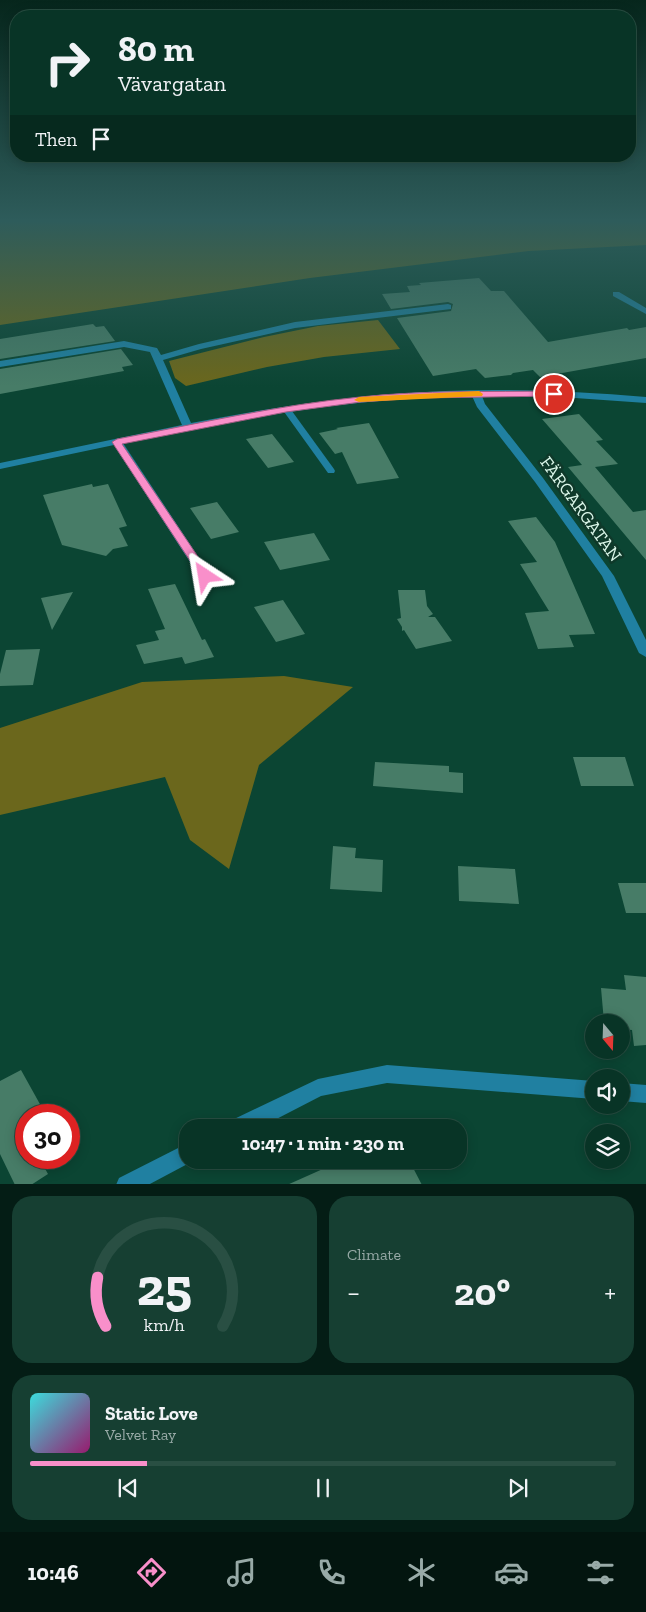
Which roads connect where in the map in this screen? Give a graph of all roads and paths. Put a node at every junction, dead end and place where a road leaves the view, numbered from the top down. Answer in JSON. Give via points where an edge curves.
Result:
{"nodes":[{"id":1,"x":616,"y":294,"type":"dead end"},
{"id":2,"x":448,"y":307,"type":"dead end"},
{"id":3,"x":646,"y":311,"type":"edge"},
{"id":4,"x":158,"y":360,"type":"junction"},
{"id":5,"x":0,"y":364,"type":"edge"},
{"id":6,"x":476,"y":394,"type":"junction"},
{"id":7,"x":646,"y":400,"type":"edge"},
{"id":8,"x":286,"y":409,"type":"junction"},
{"id":9,"x":188,"y":427,"type":"junction"},
{"id":10,"x":117,"y":442,"type":"junction"},
{"id":11,"x":0,"y":466,"type":"edge"},
{"id":12,"x":331,"y":471,"type":"dead end"},
{"id":13,"x":205,"y":576,"type":"dead end"},
{"id":14,"x":646,"y":652,"type":"edge"},
{"id":15,"x":585,"y":1089,"type":"edge"},
{"id":16,"x":630,"y":1093,"type":"edge"},
{"id":17,"x":646,"y":1094,"type":"edge"},
{"id":18,"x":255,"y":1119,"type":"edge"},
{"id":19,"x":179,"y":1158,"type":"edge"},
{"id":20,"x":126,"y":1184,"type":"edge"}],
"edges":[{"from":1,"to":3,"type":"street"},
{"from":2,"to":4,"type":"street","via":[[295,325],[198,347]]},
{"from":4,"to":5,"type":"street","via":[[154,350],[124,344]]},
{"from":4,"to":9,"type":"street"},
{"from":6,"to":7,"type":"street","via":[[554,394]]},
{"from":6,"to":8,"type":"street","via":[[361,399]]},
{"from":6,"to":14,"type":"street","name":"FÄRGARGATAN","via":[[480,405],[608,576]]},
{"from":8,"to":9,"type":"street"},
{"from":8,"to":12,"type":"lane"},
{"from":9,"to":10,"type":"street"},
{"from":10,"to":11,"type":"street"},
{"from":10,"to":13,"type":"street"},
{"from":15,"to":18,"type":"street","via":[[387,1074],[318,1088]]},
{"from":16,"to":17,"type":"street"},
{"from":19,"to":20,"type":"street"}]}
